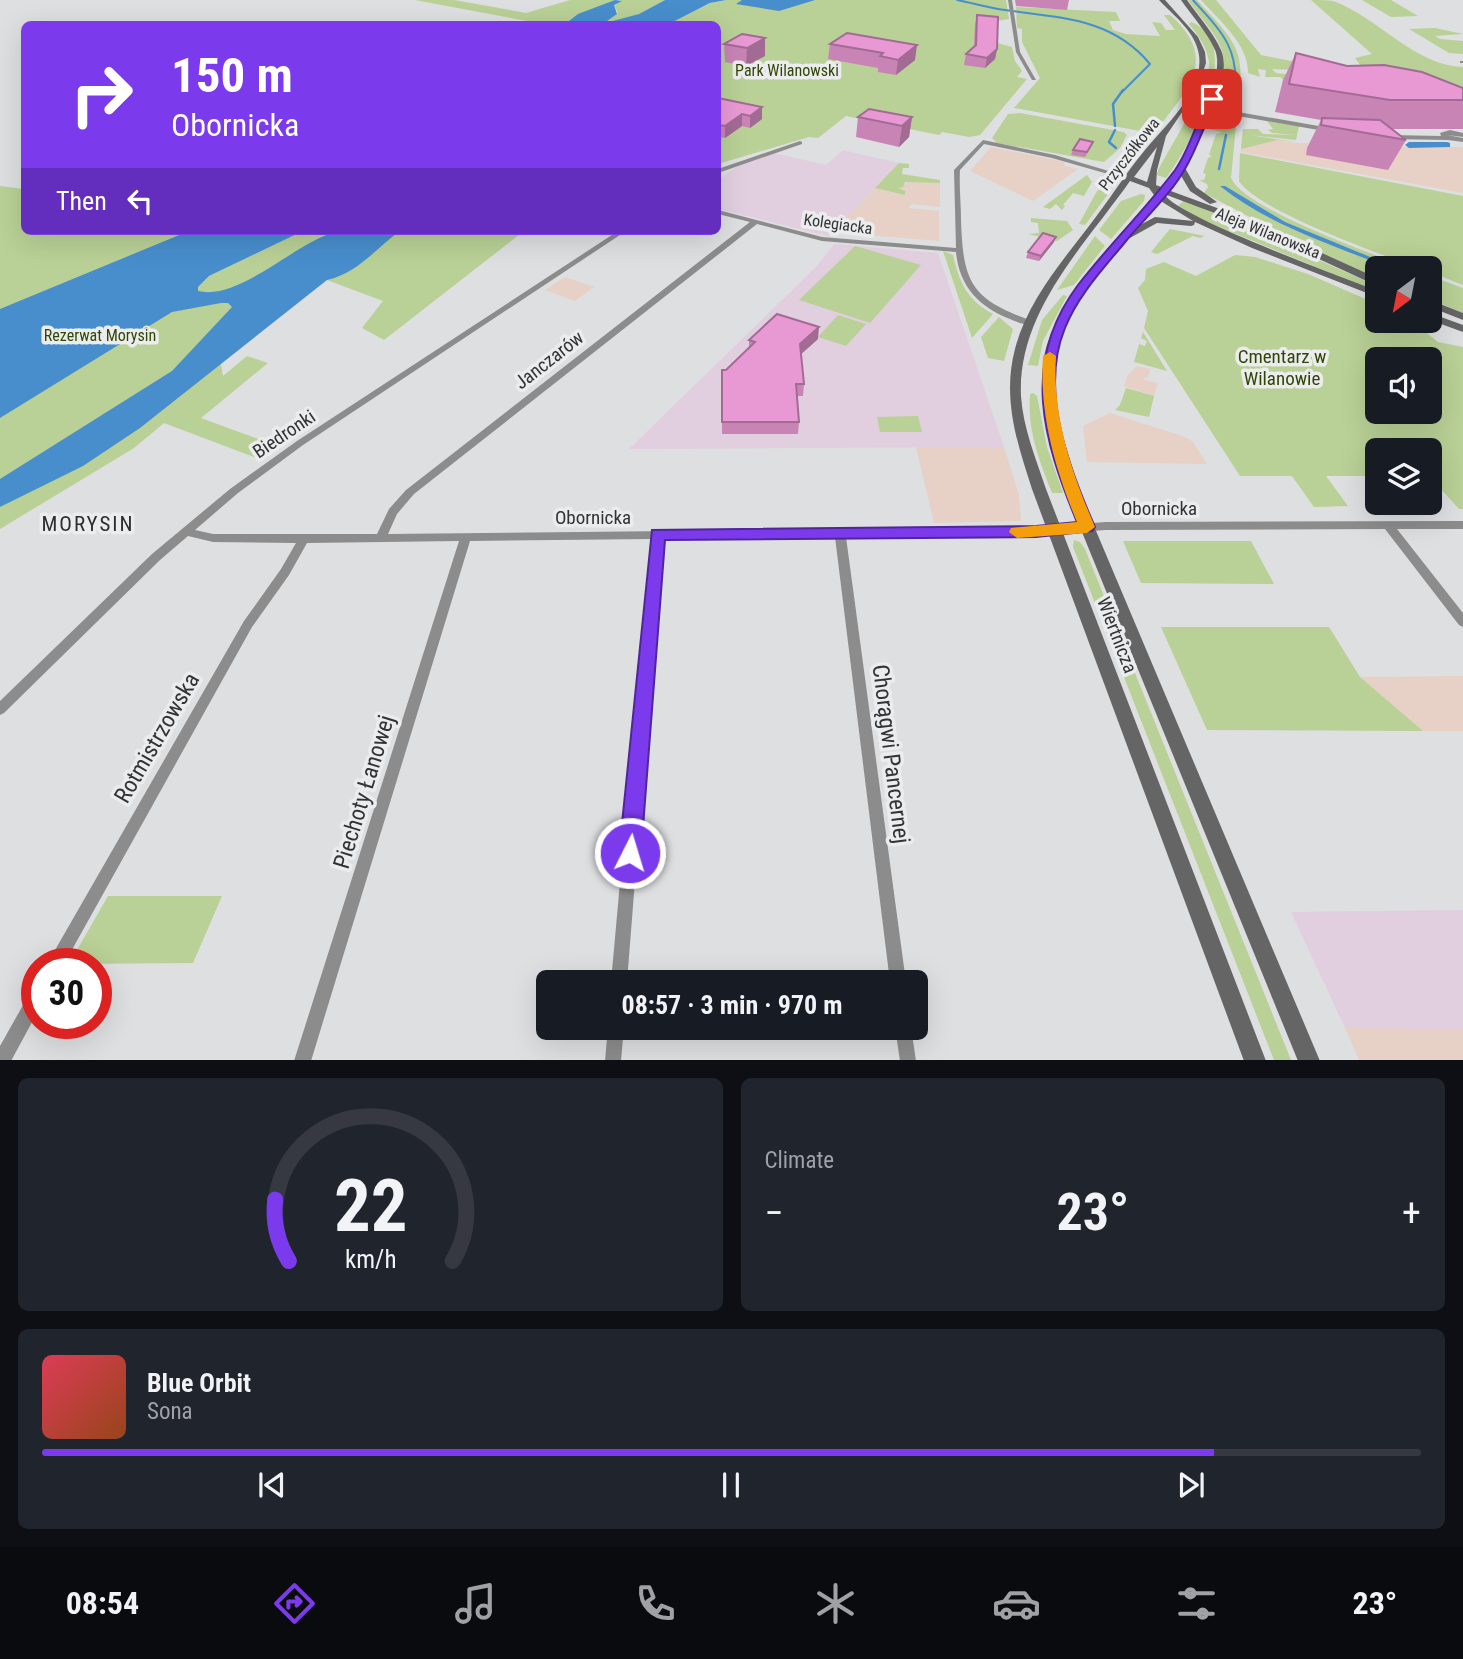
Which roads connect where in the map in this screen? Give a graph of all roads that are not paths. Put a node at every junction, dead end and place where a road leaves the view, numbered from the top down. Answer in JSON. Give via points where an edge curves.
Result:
{"nodes":[{"id":1,"x":1010,"y":0,"type":"edge"},
{"id":2,"x":1162,"y":0,"type":"edge"},
{"id":3,"x":1184,"y":0,"type":"edge"},
{"id":4,"x":1034,"y":79,"type":"dead end"},
{"id":5,"x":1212,"y":99,"type":"junction"},
{"id":6,"x":1204,"y":118,"type":"junction"},
{"id":7,"x":1381,"y":135,"type":"edge"},
{"id":8,"x":1461,"y":136,"type":"edge"},
{"id":9,"x":1163,"y":137,"type":"junction"},
{"id":10,"x":800,"y":143,"type":"dead end"},
{"id":11,"x":1181,"y":168,"type":"junction"},
{"id":12,"x":721,"y":170,"type":"edge"},
{"id":13,"x":1129,"y":178,"type":"junction"},
{"id":14,"x":1157,"y":190,"type":"junction"},
{"id":15,"x":1114,"y":198,"type":"junction"},
{"id":16,"x":721,"y":213,"type":"edge"},
{"id":17,"x":1244,"y":221,"type":"junction"},
{"id":18,"x":754,"y":223,"type":"junction"},
{"id":19,"x":1223,"y":231,"type":"junction"},
{"id":20,"x":617,"y":235,"type":"edge"},
{"id":21,"x":1121,"y":241,"type":"junction"},
{"id":22,"x":958,"y":250,"type":"junction"},
{"id":23,"x":1365,"y":276,"type":"edge"},
{"id":24,"x":1365,"y":289,"type":"edge"},
{"id":25,"x":1442,"y":308,"type":"edge"},
{"id":26,"x":1463,"y":317,"type":"edge"},
{"id":27,"x":1442,"y":321,"type":"edge"},
{"id":28,"x":1029,"y":323,"type":"junction"},
{"id":29,"x":1463,"y":329,"type":"edge"},
{"id":30,"x":1388,"y":525,"type":"junction"},
{"id":31,"x":1463,"y":525,"type":"edge"},
{"id":32,"x":1087,"y":527,"type":"junction"},
{"id":33,"x":1055,"y":530,"type":"junction"},
{"id":34,"x":185,"y":531,"type":"junction"},
{"id":35,"x":840,"y":533,"type":"junction"},
{"id":36,"x":657,"y":534,"type":"junction"},
{"id":37,"x":466,"y":536,"type":"junction"},
{"id":38,"x":381,"y":537,"type":"junction"},
{"id":39,"x":304,"y":538,"type":"junction"},
{"id":40,"x":1463,"y":622,"type":"edge"},
{"id":41,"x":0,"y":709,"type":"edge"},
{"id":42,"x":64,"y":948,"type":"edge"},
{"id":43,"x":620,"y":970,"type":"edge"},
{"id":44,"x":896,"y":970,"type":"edge"},
{"id":45,"x":21,"y":1025,"type":"edge"},
{"id":46,"x":614,"y":1040,"type":"edge"},
{"id":47,"x":906,"y":1040,"type":"edge"},
{"id":48,"x":1,"y":1060,"type":"edge"},
{"id":49,"x":302,"y":1060,"type":"edge"},
{"id":50,"x":613,"y":1060,"type":"edge"},
{"id":51,"x":908,"y":1060,"type":"edge"},
{"id":52,"x":1255,"y":1060,"type":"edge"},
{"id":53,"x":1309,"y":1060,"type":"edge"}],
"edges":[{"from":1,"to":4,"type":"street","via":[[1018,52]]},
{"from":2,"to":9,"type":"main road","name":"Przyczółkowa","via":[[1191,32],[1203,54],[1196,86]]},
{"from":3,"to":5,"type":"main road","via":[[1213,39],[1220,58]]},
{"from":5,"to":6,"type":"main road"},
{"from":5,"to":6,"type":"street","via":[[1218,106],[1340,130],[1221,111]]},
{"from":6,"to":11,"type":"main road"},
{"from":7,"to":8,"type":"street"},
{"from":9,"to":13,"type":"main road","name":"Przyczółkowa"},
{"from":9,"to":14,"type":"main road","via":[[1152,173]]},
{"from":10,"to":12,"type":"street"},
{"from":11,"to":14,"type":"main road"},
{"from":11,"to":17,"type":"main road","via":[[1193,189]]},
{"from":13,"to":14,"type":"main road"},
{"from":13,"to":15,"type":"main road","name":"Przyczółkowa"},
{"from":13,"to":22,"type":"street","via":[[983,142],[957,170]]},
{"from":14,"to":15,"type":"main road","via":[[1127,192]]},
{"from":14,"to":17,"type":"main road","name":"Aleja Wilanowska"},
{"from":14,"to":19,"type":"main road","name":"Aleja Wilanowska","via":[[1184,214]]},
{"from":14,"to":21,"type":"main road"},
{"from":15,"to":28,"type":"main road","name":"Przyczółkowa","via":[[1048,287]]},
{"from":16,"to":18,"type":"street","name":"Kolegiacka"},
{"from":17,"to":23,"type":"main road","name":"Aleja Wilanowska"},
{"from":18,"to":22,"type":"street","name":"Kolegiacka","via":[[822,239]]},
{"from":18,"to":38,"type":"street","name":"Janczarów","via":[[410,492]]},
{"from":19,"to":21,"type":"main road","via":[[1161,219]]},
{"from":19,"to":24,"type":"main road","name":"Aleja Wilanowska"},
{"from":20,"to":34,"type":"street","name":"Biedronki","via":[[300,443]]},
{"from":21,"to":32,"type":"main road","name":"Wiertnicza","via":[[1082,288],[1055,336],[1048,371],[1063,464]]},
{"from":22,"to":28,"type":"street","via":[[973,294]]},
{"from":25,"to":26,"type":"main road"},
{"from":27,"to":29,"type":"main road"},
{"from":28,"to":33,"type":"main road","name":"Wiertnicza","via":[[1016,365],[1016,408]]},
{"from":30,"to":31,"type":"street","name":"Obornicka"},
{"from":30,"to":32,"type":"street","name":"Obornicka"},
{"from":30,"to":40,"type":"street"},
{"from":32,"to":33,"type":"street","name":"Obornicka"},
{"from":32,"to":53,"type":"main road","name":"Wiertnicza"},
{"from":33,"to":35,"type":"street","name":"Obornicka"},
{"from":33,"to":52,"type":"main road","name":"Wiertnicza"},
{"from":34,"to":39,"type":"street","name":"Obornicka","via":[[213,538]]},
{"from":34,"to":41,"type":"street","name":"Biedronki"},
{"from":35,"to":36,"type":"street","name":"Obornicka"},
{"from":35,"to":44,"type":"street","name":"Chorągwi Pancernej"},
{"from":36,"to":37,"type":"street","name":"Obornicka"},
{"from":36,"to":43,"type":"street"},
{"from":37,"to":38,"type":"street","name":"Obornicka"},
{"from":37,"to":49,"type":"street","name":"Piechoty Łanowej"},
{"from":38,"to":39,"type":"street","name":"Obornicka"},
{"from":39,"to":42,"type":"street","name":"Rotmistrzowska","via":[[248,624]]},
{"from":45,"to":48,"type":"street"},
{"from":46,"to":50,"type":"street"},
{"from":47,"to":51,"type":"street"}]}
